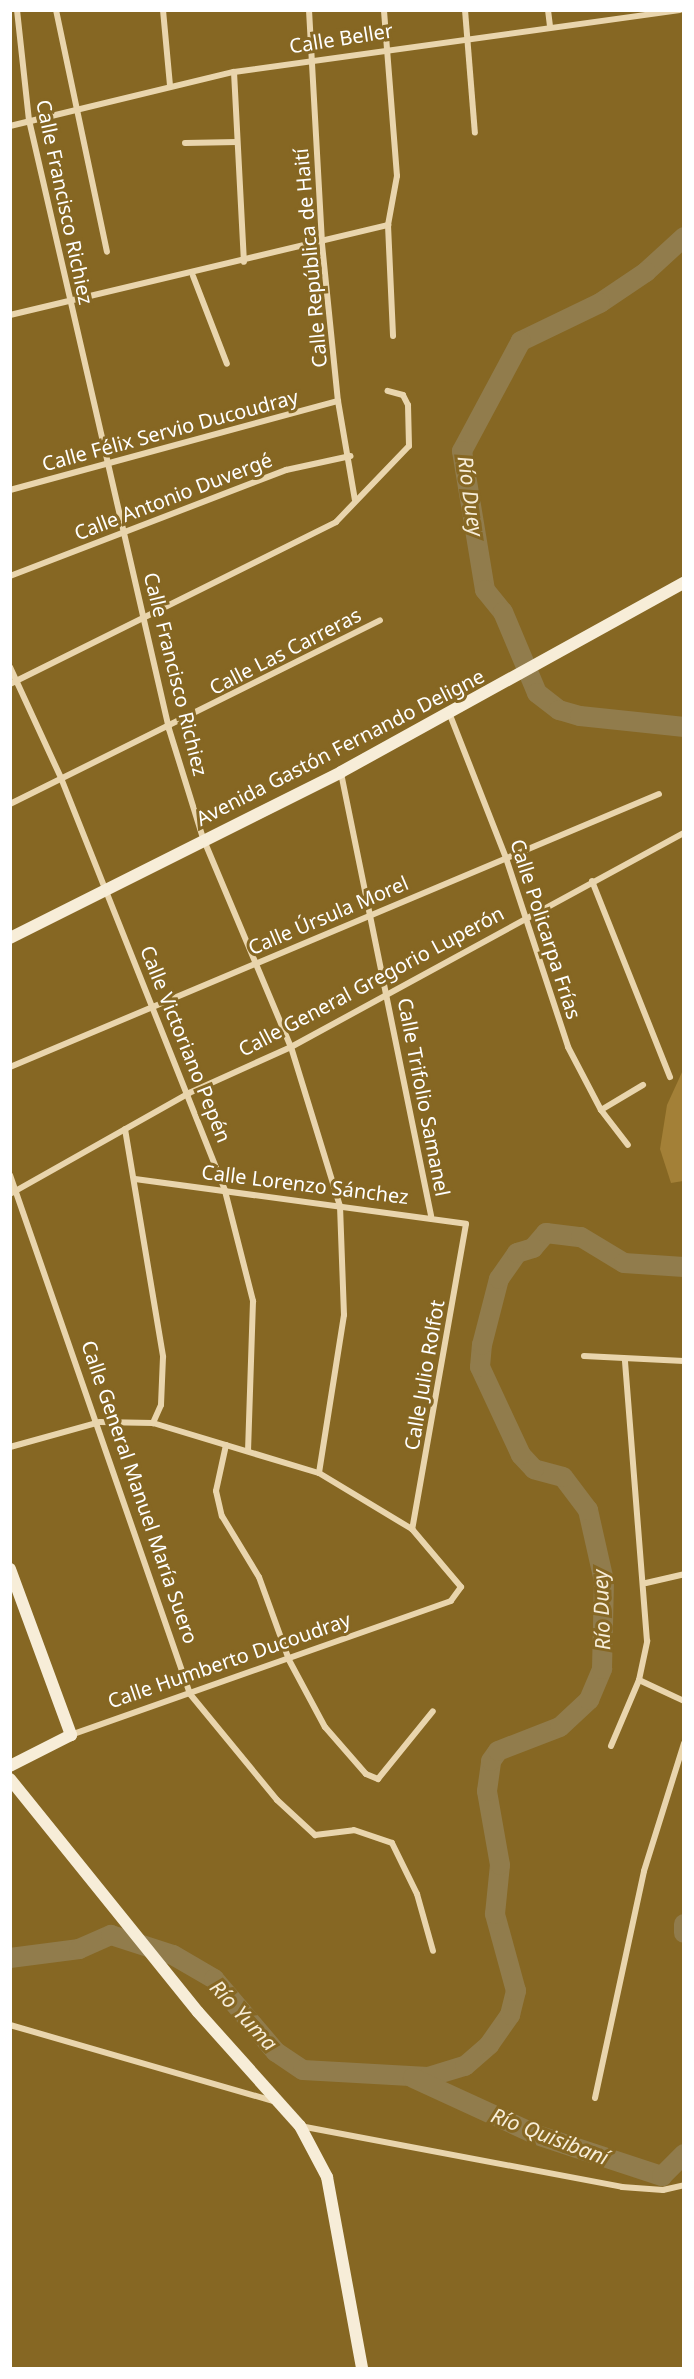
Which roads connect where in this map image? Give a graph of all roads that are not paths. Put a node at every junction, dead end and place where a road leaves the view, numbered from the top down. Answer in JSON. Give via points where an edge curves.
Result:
{"nodes":[{"id":1,"x":17,"y":10,"type":"edge"},
{"id":2,"x":56,"y":10,"type":"edge"},
{"id":3,"x":163,"y":10,"type":"edge"},
{"id":4,"x":309,"y":10,"type":"edge"},
{"id":5,"x":384,"y":10,"type":"edge"},
{"id":6,"x":465,"y":10,"type":"edge"},
{"id":7,"x":548,"y":10,"type":"edge"},
{"id":8,"x":680,"y":10,"type":"edge"},
{"id":9,"x":632,"y":13,"type":"edge"},
{"id":10,"x":550,"y":27,"type":"junction"},
{"id":11,"x":467,"y":38,"type":"junction"},
{"id":12,"x":387,"y":47,"type":"junction"},
{"id":13,"x":312,"y":59,"type":"junction"},
{"id":14,"x":234,"y":72,"type":"junction"},
{"id":15,"x":170,"y":85,"type":"junction"},
{"id":16,"x":74,"y":109,"type":"junction"},
{"id":17,"x":29,"y":120,"type":"junction"},
{"id":18,"x":10,"y":126,"type":"edge"},
{"id":19,"x":475,"y":133,"type":"dead end"},
{"id":20,"x":237,"y":142,"type":"junction"},
{"id":21,"x":185,"y":143,"type":"dead end"},
{"id":22,"x":388,"y":225,"type":"junction"},
{"id":23,"x":322,"y":244,"type":"junction"},
{"id":24,"x":107,"y":252,"type":"dead end"},
{"id":25,"x":244,"y":262,"type":"junction"},
{"id":26,"x":193,"y":276,"type":"junction"},
{"id":27,"x":69,"y":303,"type":"junction"},
{"id":28,"x":10,"y":315,"type":"edge"},
{"id":29,"x":393,"y":336,"type":"dead end"},
{"id":30,"x":227,"y":364,"type":"dead end"},
{"id":31,"x":388,"y":391,"type":"dead end"},
{"id":32,"x":338,"y":401,"type":"junction"},
{"id":33,"x":351,"y":456,"type":"junction"},
{"id":34,"x":104,"y":466,"type":"junction"},
{"id":35,"x":10,"y":490,"type":"edge"},
{"id":36,"x":355,"y":500,"type":"junction"},
{"id":37,"x":124,"y":534,"type":"junction"},
{"id":38,"x":10,"y":576,"type":"edge"},
{"id":39,"x":684,"y":583,"type":"edge"},
{"id":40,"x":144,"y":620,"type":"junction"},
{"id":41,"x":380,"y":620,"type":"dead end"},
{"id":42,"x":10,"y":666,"type":"edge"},
{"id":43,"x":13,"y":683,"type":"edge"},
{"id":44,"x":450,"y":714,"type":"junction"},
{"id":45,"x":169,"y":729,"type":"junction"},
{"id":46,"x":341,"y":772,"type":"junction"},
{"id":47,"x":62,"y":778,"type":"junction"},
{"id":48,"x":658,"y":794,"type":"dead end"},
{"id":49,"x":10,"y":804,"type":"edge"},
{"id":50,"x":684,"y":833,"type":"edge"},
{"id":51,"x":203,"y":838,"type":"junction"},
{"id":52,"x":506,"y":858,"type":"junction"},
{"id":53,"x":592,"y":881,"type":"junction"},
{"id":54,"x":106,"y":888,"type":"junction"},
{"id":55,"x":370,"y":916,"type":"junction"},
{"id":56,"x":526,"y":918,"type":"junction"},
{"id":57,"x":10,"y":938,"type":"edge"},
{"id":58,"x":253,"y":965,"type":"junction"},
{"id":59,"x":386,"y":994,"type":"junction"},
{"id":60,"x":155,"y":1006,"type":"junction"},
{"id":61,"x":291,"y":1047,"type":"junction"},
{"id":62,"x":10,"y":1067,"type":"edge"},
{"id":63,"x":670,"y":1077,"type":"dead end"},
{"id":64,"x":643,"y":1085,"type":"dead end"},
{"id":65,"x":189,"y":1093,"type":"junction"},
{"id":66,"x":601,"y":1110,"type":"junction"},
{"id":67,"x":125,"y":1129,"type":"junction"},
{"id":68,"x":628,"y":1145,"type":"dead end"},
{"id":69,"x":10,"y":1175,"type":"edge"},
{"id":70,"x":135,"y":1179,"type":"junction"},
{"id":71,"x":225,"y":1191,"type":"junction"},
{"id":72,"x":13,"y":1192,"type":"edge"},
{"id":73,"x":340,"y":1206,"type":"junction"},
{"id":74,"x":431,"y":1216,"type":"junction"},
{"id":75,"x":467,"y":1228,"type":"joint"},
{"id":76,"x":584,"y":1356,"type":"dead end"},
{"id":77,"x":625,"y":1360,"type":"junction"},
{"id":78,"x":684,"y":1361,"type":"edge"},
{"id":79,"x":100,"y":1422,"type":"junction"},
{"id":80,"x":153,"y":1423,"type":"junction"},
{"id":81,"x":226,"y":1445,"type":"junction"},
{"id":82,"x":10,"y":1447,"type":"edge"},
{"id":83,"x":248,"y":1451,"type":"junction"},
{"id":84,"x":319,"y":1473,"type":"junction"},
{"id":85,"x":412,"y":1529,"type":"junction"},
{"id":86,"x":10,"y":1569,"type":"edge"},
{"id":87,"x":684,"y":1575,"type":"edge"},
{"id":88,"x":646,"y":1583,"type":"junction"},
{"id":89,"x":289,"y":1660,"type":"junction"},
{"id":90,"x":639,"y":1680,"type":"junction"},
{"id":91,"x":190,"y":1694,"type":"junction"},
{"id":92,"x":684,"y":1701,"type":"edge"},
{"id":93,"x":433,"y":1711,"type":"dead end"},
{"id":94,"x":71,"y":1735,"type":"junction"},
{"id":95,"x":684,"y":1743,"type":"edge"},
{"id":96,"x":611,"y":1746,"type":"dead end"},
{"id":97,"x":10,"y":1766,"type":"edge"},
{"id":98,"x":10,"y":1779,"type":"edge"},
{"id":99,"x":433,"y":1951,"type":"dead end"},
{"id":100,"x":10,"y":2025,"type":"edge"},
{"id":101,"x":595,"y":2098,"type":"dead end"},
{"id":102,"x":279,"y":2103,"type":"junction"},
{"id":103,"x":300,"y":2126,"type":"junction"},
{"id":104,"x":684,"y":2185,"type":"edge"},
{"id":105,"x":362,"y":2368,"type":"edge"}],
"edges":[{"from":1,"to":17,"type":"street","name":"Calle Francisco Richiez"},
{"from":2,"to":16,"type":"street"},
{"from":3,"to":15,"type":"street"},
{"from":4,"to":13,"type":"street","name":"Calle República de Haití"},
{"from":5,"to":12,"type":"street"},
{"from":6,"to":11,"type":"street"},
{"from":7,"to":10,"type":"street"},
{"from":8,"to":9,"type":"street","name":"Calle Beller"},
{"from":9,"to":10,"type":"street","name":"Calle Beller"},
{"from":10,"to":11,"type":"street","name":"Calle Beller"},
{"from":11,"to":12,"type":"street","name":"Calle Beller"},
{"from":11,"to":19,"type":"street"},
{"from":12,"to":13,"type":"street","name":"Calle Beller"},
{"from":12,"to":22,"type":"street","via":[[397,176],[394,217]]},
{"from":13,"to":14,"type":"street","name":"Calle Beller"},
{"from":13,"to":23,"type":"street","name":"Calle República de Haití"},
{"from":14,"to":15,"type":"street","name":"Calle Beller"},
{"from":14,"to":20,"type":"street"},
{"from":15,"to":16,"type":"street","name":"Calle Beller"},
{"from":16,"to":17,"type":"street","name":"Calle Beller"},
{"from":16,"to":24,"type":"street"},
{"from":17,"to":18,"type":"street","name":"Calle Beller"},
{"from":17,"to":27,"type":"street","name":"Calle Francisco Richiez"},
{"from":20,"to":21,"type":"street"},
{"from":20,"to":25,"type":"street"},
{"from":22,"to":23,"type":"street"},
{"from":22,"to":29,"type":"street"},
{"from":23,"to":25,"type":"street"},
{"from":23,"to":32,"type":"street","name":"Calle República de Haití"},
{"from":25,"to":26,"type":"street"},
{"from":26,"to":27,"type":"street"},
{"from":26,"to":30,"type":"street"},
{"from":27,"to":28,"type":"street"},
{"from":27,"to":34,"type":"street","name":"Calle Francisco Richiez"},
{"from":31,"to":36,"type":"street","via":[[403,395],[408,405],[409,446]]},
{"from":32,"to":33,"type":"street","name":"Calle República de Haití"},
{"from":32,"to":34,"type":"street","name":"Calle Félix Servio Ducoudray"},
{"from":33,"to":36,"type":"street","name":"Calle República de Haití"},
{"from":33,"to":37,"type":"street","name":"Calle Antonio Duvergé","via":[[286,470]]},
{"from":34,"to":35,"type":"street","name":"Calle Félix Servio Ducoudray"},
{"from":34,"to":37,"type":"street","name":"Calle Francisco Richiez"},
{"from":36,"to":40,"type":"street","via":[[336,522]]},
{"from":37,"to":38,"type":"street","name":"Calle Antonio Duvergé"},
{"from":37,"to":40,"type":"street","name":"Calle Francisco Richiez"},
{"from":39,"to":44,"type":"main road","name":"Avenida Gastón Fernando Deligne"},
{"from":40,"to":43,"type":"street"},
{"from":40,"to":45,"type":"street","name":"Calle Francisco Richiez"},
{"from":41,"to":45,"type":"street","name":"Calle Las Carreras"},
{"from":42,"to":43,"type":"street","name":"Calle Victoriano Pepén"},
{"from":43,"to":47,"type":"street","name":"Calle Victoriano Pepén"},
{"from":44,"to":46,"type":"main road","name":"Avenida Gastón Fernando Deligne"},
{"from":44,"to":52,"type":"street","name":"Calle Policarpa Frías"},
{"from":45,"to":47,"type":"street","name":"Calle Las Carreras"},
{"from":45,"to":51,"type":"street","name":"Calle Francisco Richiez"},
{"from":46,"to":51,"type":"main road","name":"Avenida Gastón Fernando Deligne"},
{"from":46,"to":55,"type":"street","name":"Calle Trifolio Samanel"},
{"from":47,"to":49,"type":"street","name":"Calle Las Carreras"},
{"from":47,"to":54,"type":"street","name":"Calle Victoriano Pepén"},
{"from":48,"to":52,"type":"street","name":"Calle Úrsula Morel"},
{"from":50,"to":53,"type":"street","name":"Calle General Gregorio Luperón"},
{"from":51,"to":54,"type":"main road","name":"Avenida Gastón Fernando Deligne"},
{"from":51,"to":58,"type":"street","name":"Calle Francisco Richiez"},
{"from":52,"to":55,"type":"street","name":"Calle Úrsula Morel"},
{"from":52,"to":56,"type":"street","name":"Calle Policarpa Frías"},
{"from":53,"to":56,"type":"street","name":"Calle General Gregorio Luperón"},
{"from":53,"to":63,"type":"street"},
{"from":54,"to":57,"type":"main road","name":"Avenida Gastón Fernando Deligne"},
{"from":54,"to":60,"type":"street","name":"Calle Victoriano Pepén"},
{"from":55,"to":58,"type":"street","name":"Calle Úrsula Morel"},
{"from":55,"to":59,"type":"street","name":"Calle Trifolio Samanel"},
{"from":56,"to":59,"type":"street","name":"Calle General Gregorio Luperón"},
{"from":56,"to":66,"type":"street","name":"Calle Policarpa Frías","via":[[568,1047]]},
{"from":58,"to":60,"type":"street","name":"Calle Úrsula Morel"},
{"from":58,"to":61,"type":"street","name":"Calle Francisco Richiez"},
{"from":59,"to":61,"type":"street","name":"Calle General Gregorio Luperón"},
{"from":59,"to":74,"type":"street","name":"Calle Trifolio Samanel"},
{"from":60,"to":62,"type":"street","name":"Calle Úrsula Morel"},
{"from":60,"to":65,"type":"street","name":"Calle Victoriano Pepén"},
{"from":61,"to":65,"type":"street","name":"Calle General Gregorio Luperón"},
{"from":61,"to":73,"type":"street","name":"Calle Francisco Richiez"},
{"from":64,"to":66,"type":"street"},
{"from":65,"to":67,"type":"street","name":"Calle General Gregorio Luperón"},
{"from":65,"to":71,"type":"street","name":"Calle Victoriano Pepén"},
{"from":66,"to":68,"type":"street","name":"Calle Policarpa Frías"},
{"from":67,"to":70,"type":"street"},
{"from":67,"to":72,"type":"street","name":"Calle General Gregorio Luperón"},
{"from":69,"to":72,"type":"street","name":"Calle General Manuel María Suero"},
{"from":70,"to":71,"type":"street","name":"Calle Lorenzo Sánchez"},
{"from":70,"to":80,"type":"street","via":[[162,1357],[161,1405]]},
{"from":71,"to":73,"type":"street","name":"Calle Lorenzo Sánchez"},
{"from":71,"to":83,"type":"street","name":"Calle Victoriano Pepén","via":[[253,1301]]},
{"from":72,"to":79,"type":"street","name":"Calle General Manuel María Suero"},
{"from":73,"to":74,"type":"street","name":"Calle Lorenzo Sánchez"},
{"from":73,"to":84,"type":"street","name":"Calle Francisco Richiez","via":[[344,1315]]},
{"from":74,"to":75,"type":"street","name":"Calle Lorenzo Sánchez","via":[[462,1221]]},
{"from":75,"to":85,"type":"street","name":"Calle Julio Rolfot"},
{"from":76,"to":77,"type":"street"},
{"from":77,"to":78,"type":"street"},
{"from":77,"to":88,"type":"street"},
{"from":79,"to":80,"type":"street"},
{"from":79,"to":82,"type":"street"},
{"from":79,"to":91,"type":"street","name":"Calle General Manuel María Suero"},
{"from":80,"to":81,"type":"street"},
{"from":81,"to":83,"type":"street"},
{"from":81,"to":89,"type":"street","via":[[216,1491],[222,1516],[259,1577]]},
{"from":83,"to":84,"type":"street"},
{"from":84,"to":85,"type":"street"},
{"from":85,"to":89,"type":"street","name":"Calle Humberto Ducoudray","via":[[458,1581],[461,1594]]},
{"from":86,"to":94,"type":"main road"},
{"from":87,"to":88,"type":"street"},
{"from":88,"to":90,"type":"street","via":[[647,1641]]},
{"from":89,"to":91,"type":"street","name":"Calle Humberto Ducoudray"},
{"from":89,"to":93,"type":"street","via":[[325,1727],[372,1779],[384,1777]]},
{"from":90,"to":92,"type":"street"},
{"from":90,"to":96,"type":"street"},
{"from":91,"to":94,"type":"street","name":"Calle Humberto Ducoudray"},
{"from":91,"to":99,"type":"street","name":"Calle General Manuel María Suero","via":[[277,1800],[315,1835],[354,1830],[392,1843],[417,1894]]},
{"from":94,"to":97,"type":"main road","name":"Calle Humberto Ducoudray"},
{"from":95,"to":101,"type":"street","via":[[644,1871]]},
{"from":98,"to":102,"type":"main road","via":[[198,2012]]},
{"from":100,"to":102,"type":"street"},
{"from":102,"to":103,"type":"main road"},
{"from":103,"to":104,"type":"street","via":[[622,2187],[663,2190]]},
{"from":103,"to":105,"type":"main road","via":[[327,2177]]}]}
